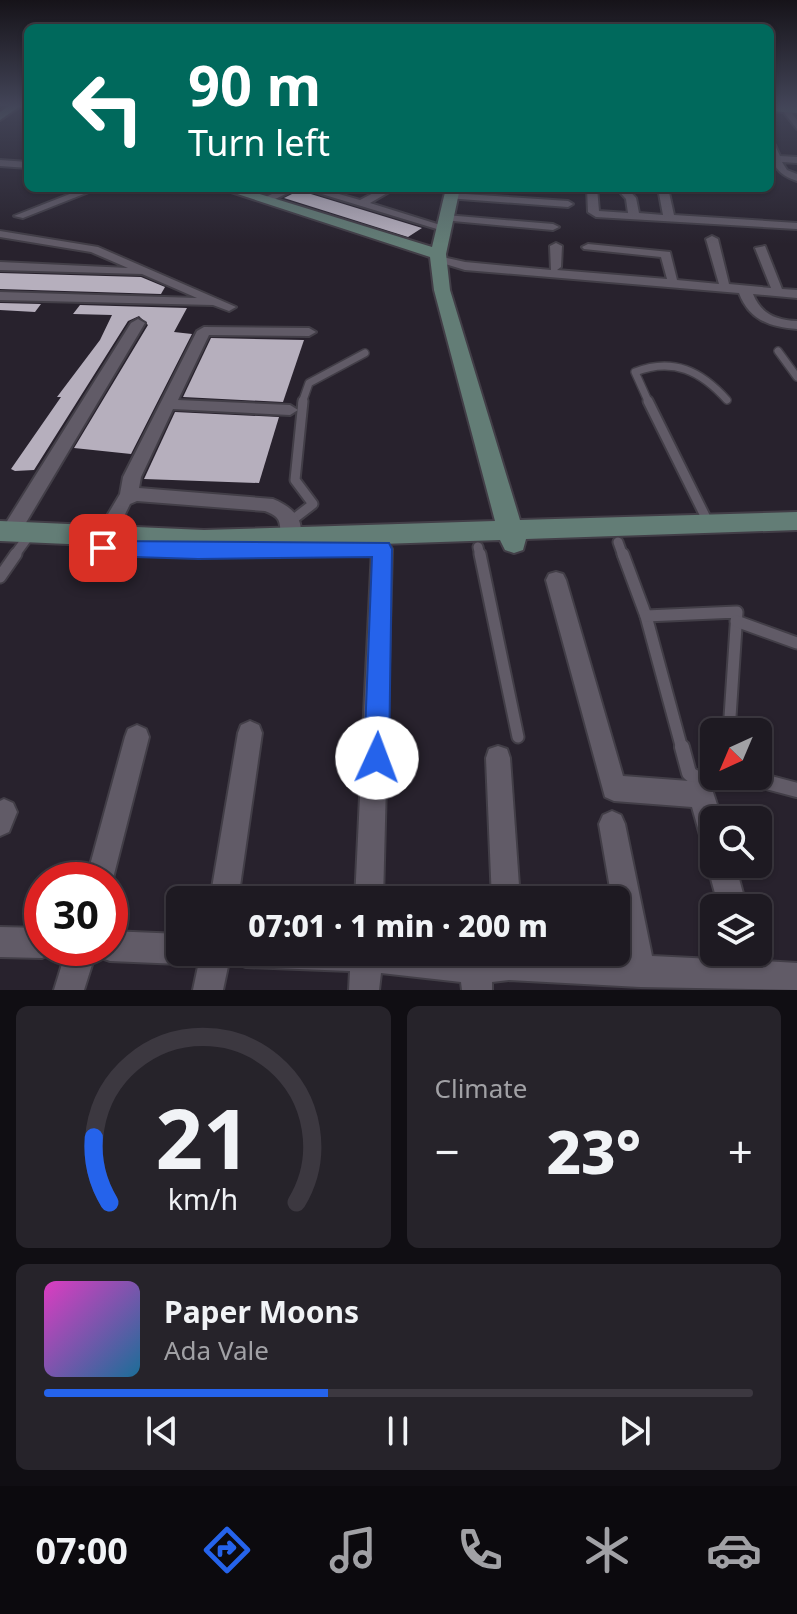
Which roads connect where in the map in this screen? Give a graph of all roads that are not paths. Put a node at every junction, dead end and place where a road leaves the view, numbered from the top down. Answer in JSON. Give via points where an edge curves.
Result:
{"nodes":[{"id":1,"x":774,"y":153,"type":"edge"},
{"id":2,"x":776,"y":159,"type":"junction"},
{"id":3,"x":797,"y":160,"type":"edge"},
{"id":4,"x":0,"y":163,"type":"edge"},
{"id":5,"x":24,"y":164,"type":"edge"},
{"id":6,"x":797,"y":178,"type":"edge"},
{"id":7,"x":48,"y":192,"type":"edge"},
{"id":8,"x":83,"y":192,"type":"edge"},
{"id":9,"x":239,"y":192,"type":"edge"},
{"id":10,"x":284,"y":192,"type":"edge"},
{"id":11,"x":321,"y":192,"type":"edge"},
{"id":12,"x":332,"y":192,"type":"edge"},
{"id":13,"x":384,"y":192,"type":"edge"},
{"id":14,"x":452,"y":192,"type":"edge"},
{"id":15,"x":592,"y":192,"type":"edge"},
{"id":16,"x":625,"y":192,"type":"edge"},
{"id":17,"x":664,"y":192,"type":"edge"},
{"id":18,"x":328,"y":194,"type":"junction"},
{"id":19,"x":265,"y":200,"type":"junction"},
{"id":20,"x":361,"y":204,"type":"junction"},
{"id":21,"x":568,"y":204,"type":"dead end"},
{"id":22,"x":19,"y":216,"type":"junction"},
{"id":23,"x":634,"y":217,"type":"junction"},
{"id":24,"x":669,"y":219,"type":"junction"},
{"id":25,"x":445,"y":223,"type":"junction"},
{"id":26,"x":797,"y":226,"type":"edge"},
{"id":27,"x":553,"y":227,"type":"dead end"},
{"id":28,"x":0,"y":232,"type":"edge"},
{"id":29,"x":712,"y":239,"type":"dead end"},
{"id":30,"x":556,"y":246,"type":"dead end"},
{"id":31,"x":588,"y":247,"type":"dead end"},
{"id":32,"x":761,"y":248,"type":"dead end"},
{"id":33,"x":442,"y":259,"type":"junction"},
{"id":34,"x":0,"y":266,"type":"edge"},
{"id":35,"x":555,"y":267,"type":"junction"},
{"id":36,"x":148,"y":272,"type":"junction"},
{"id":37,"x":590,"y":274,"type":"junction"},
{"id":38,"x":672,"y":278,"type":"junction"},
{"id":39,"x":724,"y":282,"type":"junction"},
{"id":40,"x":777,"y":287,"type":"junction"},
{"id":41,"x":749,"y":288,"type":"junction"},
{"id":42,"x":797,"y":292,"type":"edge"},
{"id":43,"x":0,"y":296,"type":"edge"},
{"id":44,"x":138,"y":323,"type":"dead end"},
{"id":45,"x":797,"y":325,"type":"edge"},
{"id":46,"x":309,"y":332,"type":"dead end"},
{"id":47,"x":778,"y":351,"type":"dead end"},
{"id":48,"x":365,"y":353,"type":"dead end"},
{"id":49,"x":797,"y":377,"type":"edge"},
{"id":50,"x":727,"y":400,"type":"dead end"},
{"id":51,"x":168,"y":404,"type":"junction"},
{"id":52,"x":290,"y":410,"type":"dead end"},
{"id":53,"x":128,"y":497,"type":"junction"},
{"id":54,"x":797,"y":521,"type":"edge"},
{"id":55,"x":709,"y":524,"type":"junction"},
{"id":56,"x":291,"y":529,"type":"junction"},
{"id":57,"x":105,"y":536,"type":"junction"},
{"id":58,"x":797,"y":536,"type":"edge"},
{"id":59,"x":13,"y":537,"type":"edge"},
{"id":60,"x":512,"y":538,"type":"junction"},
{"id":61,"x":618,"y":542,"type":"junction"},
{"id":62,"x":478,"y":547,"type":"junction"},
{"id":63,"x":382,"y":549,"type":"junction"},
{"id":64,"x":0,"y":577,"type":"edge"},
{"id":65,"x":556,"y":580,"type":"dead end"},
{"id":66,"x":646,"y":616,"type":"junction"},
{"id":67,"x":736,"y":621,"type":"junction"},
{"id":68,"x":797,"y":643,"type":"edge"},
{"id":69,"x":730,"y":718,"type":"edge"},
{"id":70,"x":250,"y":733,"type":"dead end"},
{"id":71,"x":137,"y":737,"type":"dead end"},
{"id":72,"x":518,"y":737,"type":"dead end"},
{"id":73,"x":498,"y":758,"type":"dead end"},
{"id":74,"x":700,"y":777,"type":"edge"},
{"id":75,"x":772,"y":783,"type":"edge"},
{"id":76,"x":797,"y":790,"type":"edge"},
{"id":77,"x":705,"y":806,"type":"edge"},
{"id":78,"x":612,"y":824,"type":"dead end"},
{"id":79,"x":105,"y":862,"type":"edge"},
{"id":80,"x":226,"y":886,"type":"edge"},
{"id":81,"x":370,"y":886,"type":"edge"},
{"id":82,"x":505,"y":886,"type":"edge"},
{"id":83,"x":0,"y":942,"type":"edge"},
{"id":84,"x":24,"y":943,"type":"edge"},
{"id":85,"x":128,"y":947,"type":"edge"},
{"id":86,"x":166,"y":948,"type":"edge"},
{"id":87,"x":76,"y":966,"type":"edge"},
{"id":88,"x":213,"y":966,"type":"edge"},
{"id":89,"x":366,"y":966,"type":"edge"},
{"id":90,"x":419,"y":966,"type":"edge"},
{"id":91,"x":496,"y":966,"type":"edge"},
{"id":92,"x":537,"y":966,"type":"edge"},
{"id":93,"x":746,"y":966,"type":"edge"},
{"id":94,"x":753,"y":966,"type":"edge"},
{"id":95,"x":640,"y":972,"type":"junction"},
{"id":96,"x":797,"y":978,"type":"edge"},
{"id":97,"x":476,"y":979,"type":"edge"},
{"id":98,"x":587,"y":980,"type":"edge"},
{"id":99,"x":701,"y":983,"type":"edge"},
{"id":100,"x":69,"y":990,"type":"edge"},
{"id":101,"x":208,"y":990,"type":"edge"},
{"id":102,"x":364,"y":990,"type":"edge"}],
"edges":[{"from":1,"to":2,"type":"street"},
{"from":2,"to":3,"type":"street"},
{"from":2,"to":6,"type":"street","via":[[783,172]]},
{"from":4,"to":5,"type":"street"},
{"from":7,"to":22,"type":"street"},
{"from":8,"to":22,"type":"street"},
{"from":9,"to":19,"type":"street"},
{"from":10,"to":19,"type":"street"},
{"from":11,"to":18,"type":"street"},
{"from":12,"to":18,"type":"street"},
{"from":13,"to":20,"type":"street"},
{"from":14,"to":21,"type":"street"},
{"from":14,"to":25,"type":"street"},
{"from":15,"to":23,"type":"street","via":[[594,213]]},
{"from":16,"to":23,"type":"street"},
{"from":17,"to":24,"type":"street"},
{"from":18,"to":20,"type":"street"},
{"from":19,"to":33,"type":"street"},
{"from":20,"to":25,"type":"street"},
{"from":22,"to":28,"type":"street"},
{"from":23,"to":24,"type":"street"},
{"from":24,"to":26,"type":"street"},
{"from":25,"to":27,"type":"street"},
{"from":25,"to":33,"type":"street"},
{"from":28,"to":36,"type":"street","via":[[94,249]]},
{"from":29,"to":39,"type":"street"},
{"from":30,"to":35,"type":"street"},
{"from":31,"to":38,"type":"street","via":[[666,254]]},
{"from":32,"to":40,"type":"street"},
{"from":33,"to":35,"type":"street"},
{"from":33,"to":37,"type":"street"},
{"from":33,"to":60,"type":"street","via":[[442,290]]},
{"from":34,"to":36,"type":"street"},
{"from":35,"to":37,"type":"street"},
{"from":36,"to":43,"type":"street","via":[[224,305]]},
{"from":37,"to":38,"type":"street"},
{"from":37,"to":41,"type":"street"},
{"from":38,"to":39,"type":"street"},
{"from":39,"to":41,"type":"street"},
{"from":40,"to":41,"type":"street"},
{"from":40,"to":42,"type":"street"},
{"from":41,"to":42,"type":"street"},
{"from":41,"to":45,"type":"street","via":[[761,318]]},
{"from":44,"to":59,"type":"street"},
{"from":46,"to":51,"type":"street","via":[[204,331]]},
{"from":47,"to":49,"type":"lane"},
{"from":48,"to":56,"type":"lane","via":[[309,383],[300,409],[295,480],[313,504]]},
{"from":50,"to":55,"type":"lane","via":[[709,378],[689,368],[661,366],[635,372]]},
{"from":51,"to":52,"type":"street"},
{"from":51,"to":53,"type":"street","via":[[132,477]]},
{"from":53,"to":56,"type":"street","via":[[252,500],[280,509]]},
{"from":53,"to":57,"type":"street"},
{"from":54,"to":55,"type":"street"},
{"from":55,"to":60,"type":"street"},
{"from":56,"to":57,"type":"street","via":[[204,540]]},
{"from":56,"to":60,"type":"street"},
{"from":57,"to":59,"type":"street"},
{"from":58,"to":61,"type":"street"},
{"from":59,"to":63,"type":"street","via":[[198,551]]},
{"from":59,"to":64,"type":"lane"},
{"from":60,"to":61,"type":"street"},
{"from":60,"to":62,"type":"street"},
{"from":61,"to":66,"type":"lane"},
{"from":62,"to":63,"type":"street"},
{"from":62,"to":72,"type":"lane"},
{"from":63,"to":81,"type":"street"},
{"from":65,"to":77,"type":"street","via":[[614,788],[702,795]]},
{"from":66,"to":67,"type":"lane","via":[[737,612]]},
{"from":66,"to":74,"type":"lane","via":[[689,773]]},
{"from":67,"to":68,"type":"lane"},
{"from":67,"to":69,"type":"lane"},
{"from":70,"to":80,"type":"street"},
{"from":71,"to":79,"type":"street"},
{"from":73,"to":82,"type":"street"},
{"from":75,"to":76,"type":"lane"},
{"from":78,"to":95,"type":"street"},
{"from":83,"to":84,"type":"street"},
{"from":85,"to":86,"type":"street"},
{"from":87,"to":100,"type":"street"},
{"from":88,"to":101,"type":"street"},
{"from":89,"to":102,"type":"street"},
{"from":90,"to":97,"type":"street"},
{"from":91,"to":97,"type":"street"},
{"from":92,"to":98,"type":"street"},
{"from":93,"to":99,"type":"street"},
{"from":94,"to":96,"type":"street"},
{"from":95,"to":98,"type":"street"},
{"from":95,"to":99,"type":"street"}]}
